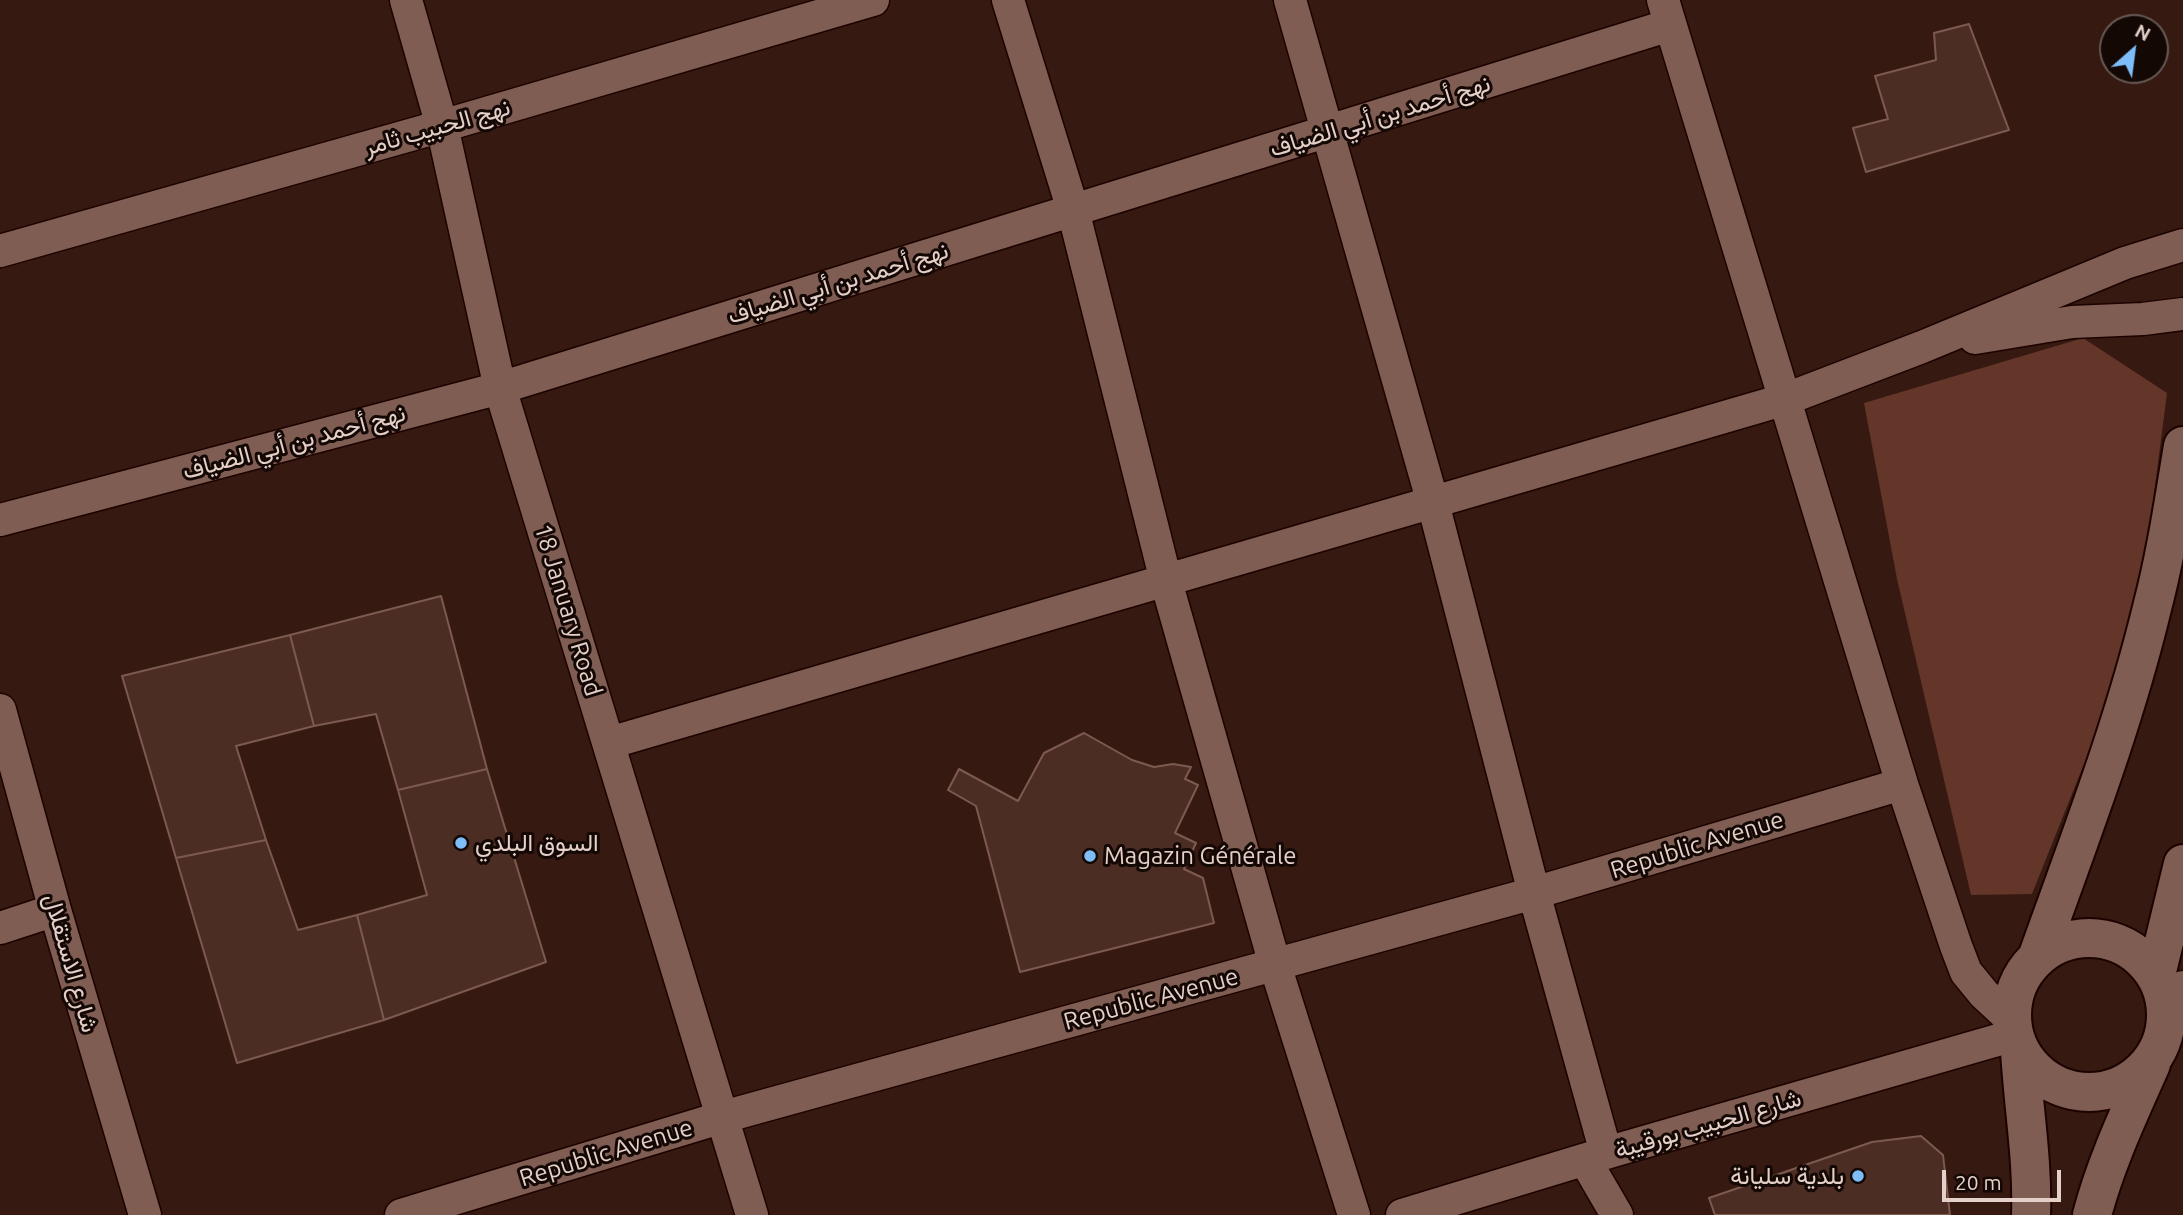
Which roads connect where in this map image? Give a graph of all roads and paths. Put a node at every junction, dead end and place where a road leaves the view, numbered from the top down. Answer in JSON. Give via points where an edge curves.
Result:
{"nodes":[{"id":1,"x":406,"y":0,"type":"edge"},
{"id":2,"x":873,"y":0,"type":"edge"},
{"id":3,"x":1008,"y":0,"type":"edge"},
{"id":4,"x":1290,"y":0,"type":"edge"},
{"id":5,"x":1666,"y":13,"type":"edge"},
{"id":6,"x":442,"y":126,"type":"junction"},
{"id":7,"x":1327,"y":133,"type":"junction"},
{"id":8,"x":1073,"y":210,"type":"junction"},
{"id":9,"x":2183,"y":245,"type":"edge"},
{"id":10,"x":0,"y":251,"type":"edge"},
{"id":11,"x":2183,"y":314,"type":"edge"},
{"id":12,"x":1922,"y":347,"type":"junction"},
{"id":13,"x":500,"y":388,"type":"junction"},
{"id":14,"x":1786,"y":399,"type":"junction"},
{"id":15,"x":2183,"y":446,"type":"edge"},
{"id":16,"x":1433,"y":503,"type":"junction"},
{"id":17,"x":0,"y":520,"type":"edge"},
{"id":18,"x":1166,"y":581,"type":"junction"},
{"id":19,"x":0,"y":710,"type":"edge"},
{"id":20,"x":609,"y":743,"type":"junction"},
{"id":21,"x":1902,"y":784,"type":"junction"},
{"id":22,"x":2183,"y":864,"type":"edge"},
{"id":23,"x":1534,"y":893,"type":"junction"},
{"id":24,"x":55,"y":910,"type":"junction"},
{"id":25,"x":0,"y":928,"type":"edge"},
{"id":26,"x":2037,"y":958,"type":"junction"},
{"id":27,"x":1275,"y":965,"type":"junction"},
{"id":28,"x":2167,"y":985,"type":"edge"},
{"id":29,"x":2016,"y":1035,"type":"junction"},
{"id":30,"x":2156,"y":1054,"type":"junction"},
{"id":31,"x":723,"y":1117,"type":"junction"},
{"id":32,"x":1596,"y":1157,"type":"junction"},
{"id":33,"x":145,"y":1215,"type":"edge"},
{"id":34,"x":401,"y":1215,"type":"edge"},
{"id":35,"x":752,"y":1215,"type":"edge"},
{"id":36,"x":1354,"y":1215,"type":"edge"},
{"id":37,"x":1402,"y":1215,"type":"edge"},
{"id":38,"x":1616,"y":1215,"type":"edge"},
{"id":39,"x":2031,"y":1215,"type":"edge"},
{"id":40,"x":2092,"y":1215,"type":"edge"}],
"edges":[{"from":1,"to":6,"type":"street","name":"18 January Road"},
{"from":2,"to":6,"type":"street","name":"نهج الحبيب ثامر"},
{"from":3,"to":8,"type":"street"},
{"from":4,"to":7,"type":"street"},
{"from":5,"to":7,"type":"street","name":"نهج أحمد بن أبي الضياف"},
{"from":5,"to":14,"type":"street"},
{"from":6,"to":10,"type":"street","name":"نهج الحبيب ثامر"},
{"from":6,"to":13,"type":"street","name":"18 January Road"},
{"from":7,"to":8,"type":"street","name":"نهج أحمد بن أبي الضياف"},
{"from":7,"to":16,"type":"street"},
{"from":8,"to":13,"type":"street","name":"نهج أحمد بن أبي الضياف"},
{"from":8,"to":18,"type":"street"},
{"from":9,"to":12,"type":"street","via":[[2125,263]]},
{"from":11,"to":12,"type":"street","via":[[2072,322]]},
{"from":12,"to":14,"type":"street"},
{"from":13,"to":17,"type":"street","name":"نهج أحمد بن أبي الضياف"},
{"from":13,"to":20,"type":"street","name":"18 January Road"},
{"from":14,"to":16,"type":"street"},
{"from":14,"to":21,"type":"street"},
{"from":15,"to":26,"type":"main road","via":[[2148,624],[2106,762]]},
{"from":16,"to":18,"type":"street"},
{"from":16,"to":23,"type":"street"},
{"from":18,"to":20,"type":"street"},
{"from":18,"to":27,"type":"street"},
{"from":19,"to":24,"type":"street","name":"شارع الاستقلال"},
{"from":20,"to":31,"type":"street","name":"18 January Road"},
{"from":21,"to":23,"type":"street","name":"Republic Avenue"},
{"from":21,"to":29,"type":"street","via":[[1966,972]]},
{"from":22,"to":28,"type":"main road"},
{"from":23,"to":27,"type":"street","name":"Republic Avenue"},
{"from":23,"to":32,"type":"street"},
{"from":24,"to":25,"type":"street"},
{"from":24,"to":33,"type":"street","name":"شارع الاستقلال"},
{"from":26,"to":28,"type":"main road","via":[[2077,939],[2100,939],[2141,957]]},
{"from":26,"to":29,"type":"main road","via":[[2014,997]]},
{"from":27,"to":31,"type":"street","name":"Republic Avenue"},
{"from":27,"to":36,"type":"street"},
{"from":28,"to":30,"type":"main road","via":[[2164,1034]]},
{"from":29,"to":30,"type":"main road","via":[[2034,1069],[2075,1091],[2099,1092],[2122,1085]]},
{"from":29,"to":32,"type":"street","name":"شارع الحبيب بورقيبة"},
{"from":29,"to":39,"type":"main road","via":[[2030,1154]]},
{"from":30,"to":40,"type":"main road","via":[[2121,1131]]},
{"from":31,"to":34,"type":"street","name":"Republic Avenue"},
{"from":31,"to":35,"type":"street","name":"18 January Road"},
{"from":32,"to":37,"type":"street","name":"شارع الحبيب بورقيبة"},
{"from":32,"to":38,"type":"street"}]}
